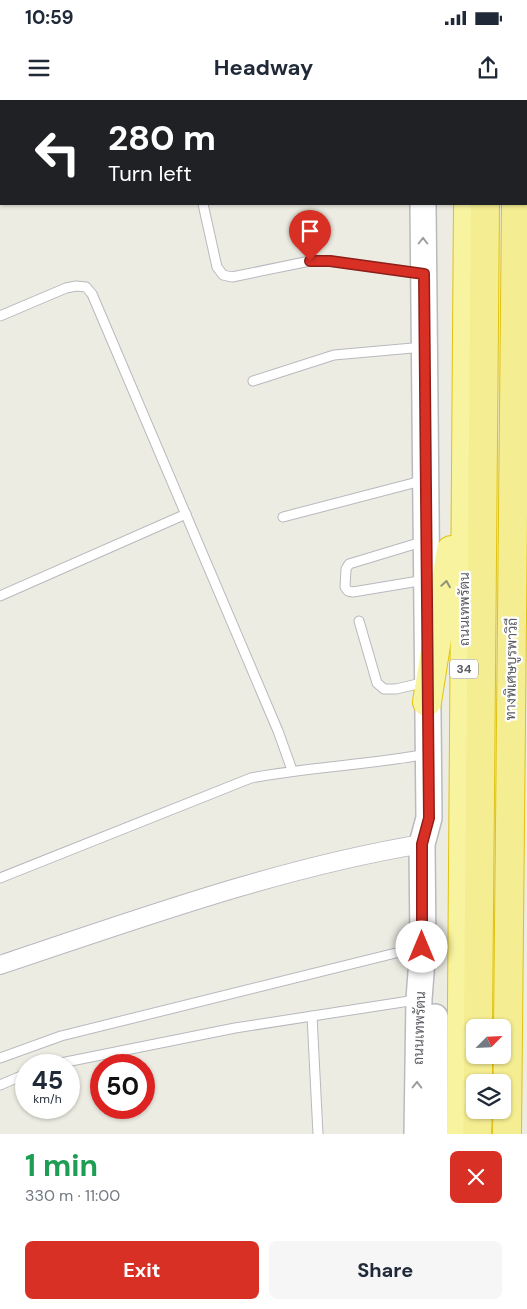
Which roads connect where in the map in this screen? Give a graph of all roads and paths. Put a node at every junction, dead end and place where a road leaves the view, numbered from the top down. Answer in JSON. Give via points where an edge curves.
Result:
{"nodes":[{"id":1,"x":203,"y":205,"type":"edge"},
{"id":2,"x":423,"y":205,"type":"edge"},
{"id":3,"x":468,"y":205,"type":"edge"},
{"id":4,"x":485,"y":205,"type":"edge"},
{"id":5,"x":516,"y":205,"type":"edge"},
{"id":6,"x":524,"y":205,"type":"edge"},
{"id":7,"x":424,"y":274,"type":"junction"},
{"id":8,"x":0,"y":316,"type":"edge"},
{"id":9,"x":525,"y":332,"type":"edge"},
{"id":10,"x":424,"y":347,"type":"junction"},
{"id":11,"x":253,"y":381,"type":"dead end"},
{"id":12,"x":466,"y":464,"type":"junction"},
{"id":13,"x":425,"y":480,"type":"junction"},
{"id":14,"x":186,"y":514,"type":"junction"},
{"id":15,"x":282,"y":517,"type":"dead end"},
{"id":16,"x":426,"y":541,"type":"junction"},
{"id":17,"x":426,"y":580,"type":"junction"},
{"id":18,"x":0,"y":596,"type":"edge"},
{"id":19,"x":359,"y":621,"type":"dead end"},
{"id":20,"x":427,"y":692,"type":"junction"},
{"id":21,"x":427,"y":754,"type":"junction"},
{"id":22,"x":292,"y":770,"type":"junction"},
{"id":23,"x":429,"y":818,"type":"junction"},
{"id":24,"x":422,"y":844,"type":"junction"},
{"id":25,"x":0,"y":878,"type":"edge"},
{"id":26,"x":422,"y":947,"type":"junction"},
{"id":27,"x":0,"y":965,"type":"edge"},
{"id":28,"x":419,"y":999,"type":"junction"},
{"id":29,"x":312,"y":1016,"type":"junction"},
{"id":30,"x":478,"y":1019,"type":"edge"},
{"id":31,"x":0,"y":1058,"type":"edge"},
{"id":32,"x":80,"y":1059,"type":"edge"},
{"id":33,"x":15,"y":1079,"type":"edge"},
{"id":34,"x":0,"y":1086,"type":"edge"},
{"id":35,"x":478,"y":1119,"type":"edge"},
{"id":36,"x":318,"y":1134,"type":"edge"},
{"id":37,"x":416,"y":1134,"type":"edge"},
{"id":38,"x":435,"y":1134,"type":"edge"},
{"id":39,"x":461,"y":1134,"type":"edge"},
{"id":40,"x":478,"y":1134,"type":"edge"},
{"id":41,"x":507,"y":1134,"type":"edge"},
{"id":42,"x":515,"y":1134,"type":"edge"}],
"edges":[{"from":1,"to":7,"type":"lane","via":[[217,267],[223,275],[232,277],[310,261]]},
{"from":7,"to":2,"type":"main road","name":"ถนนเทพรัตน","one_way":true},
{"from":3,"to":12,"type":"highway","name":"ถนนเทพรัตน","number":"34"},
{"from":4,"to":30,"type":"highway"},
{"from":5,"to":41,"type":"highway","name":"ทางพิเศษบูรพาวิถี"},
{"from":6,"to":9,"type":"highway"},
{"from":7,"to":10,"type":"main road","name":"ถนนเทพรัตน"},
{"from":8,"to":14,"type":"lane","via":[[66,288],[86,287],[92,294]]},
{"from":9,"to":42,"type":"highway"},
{"from":10,"to":11,"type":"lane","via":[[334,355]]},
{"from":10,"to":13,"type":"main road","name":"ถนนเทพรัตน"},
{"from":20,"to":12,"type":"highway","one_way":true},
{"from":12,"to":39,"type":"highway","name":"ถนนเทพรัตน","number":"34"},
{"from":13,"to":15,"type":"lane"},
{"from":13,"to":16,"type":"main road","name":"ถนนเทพรัตน"},
{"from":14,"to":18,"type":"lane"},
{"from":14,"to":22,"type":"lane"},
{"from":16,"to":17,"type":"main road","name":"ถนนเทพรัตน"},
{"from":16,"to":17,"type":"lane","via":[[349,564],[345,587],[353,592]]},
{"from":17,"to":20,"type":"main road","name":"ถนนเทพรัตน"},
{"from":19,"to":20,"type":"lane","via":[[378,683],[384,689]]},
{"from":20,"to":21,"type":"main road","name":"ถนนเทพรัตน"},
{"from":21,"to":22,"type":"lane"},
{"from":21,"to":23,"type":"main road","name":"ถนนเทพรัตน"},
{"from":22,"to":25,"type":"lane","via":[[251,778]]},
{"from":23,"to":24,"type":"main road","name":"ถนนเทพรัตน"},
{"from":23,"to":38,"type":"main road"},
{"from":24,"to":26,"type":"main road","name":"ถนนเทพรัตน"},
{"from":24,"to":27,"type":"street","via":[[338,860],[281,876]]},
{"from":26,"to":28,"type":"main road","name":"ถนนเทพรัตน"},
{"from":26,"to":31,"type":"lane","via":[[61,1036]]},
{"from":28,"to":29,"type":"lane"},
{"from":37,"to":28,"type":"main road","name":"ถนนเทพรัตน","one_way":true},
{"from":29,"to":32,"type":"lane"},
{"from":29,"to":36,"type":"lane"},
{"from":33,"to":34,"type":"lane"},
{"from":35,"to":40,"type":"highway"}]}
